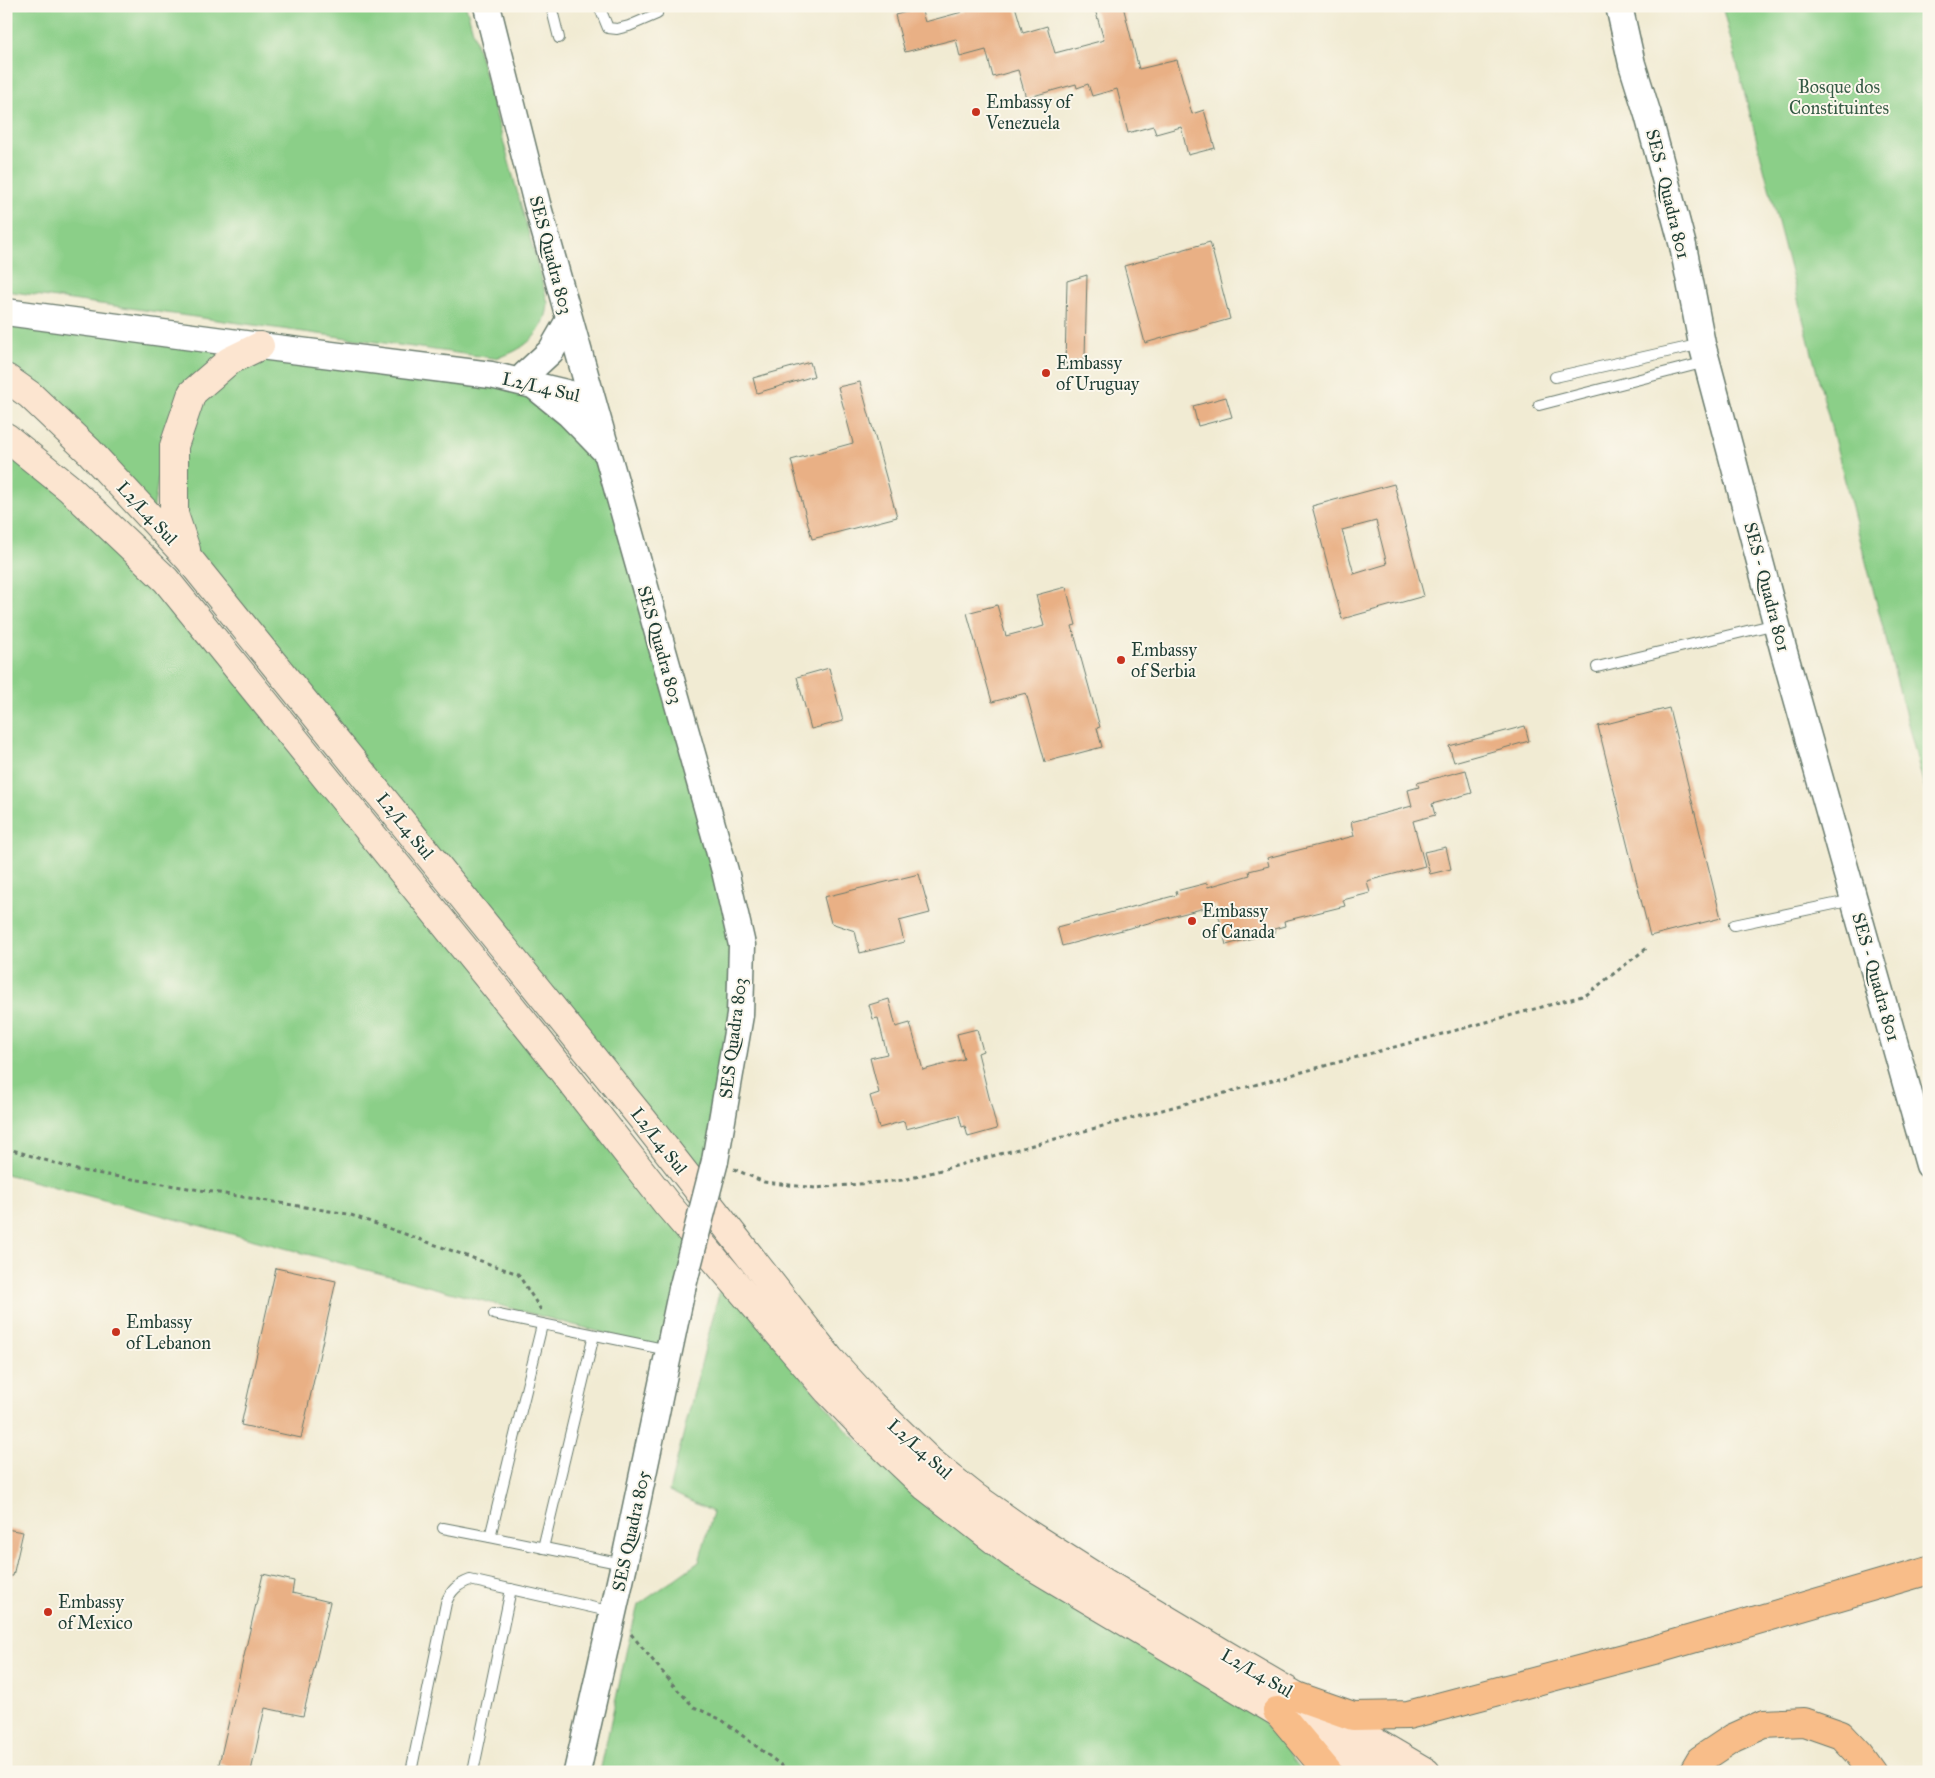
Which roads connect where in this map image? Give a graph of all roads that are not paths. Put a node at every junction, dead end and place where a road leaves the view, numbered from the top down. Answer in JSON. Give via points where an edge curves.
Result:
{"nodes":[{"id":1,"x":487,"y":6,"type":"edge"},
{"id":2,"x":551,"y":6,"type":"edge"},
{"id":3,"x":599,"y":6,"type":"edge"},
{"id":4,"x":658,"y":6,"type":"edge"},
{"id":5,"x":1619,"y":6,"type":"edge"},
{"id":6,"x":558,"y":38,"type":"dead end"},
{"id":7,"x":6,"y":312,"type":"edge"},
{"id":8,"x":569,"y":320,"type":"junction"},
{"id":9,"x":260,"y":346,"type":"junction"},
{"id":10,"x":1704,"y":353,"type":"junction"},
{"id":11,"x":584,"y":373,"type":"junction"},
{"id":12,"x":1554,"y":377,"type":"dead end"},
{"id":13,"x":6,"y":378,"type":"edge"},
{"id":14,"x":529,"y":380,"type":"junction"},
{"id":15,"x":591,"y":398,"type":"junction"},
{"id":16,"x":1539,"y":405,"type":"dead end"},
{"id":17,"x":6,"y":437,"type":"edge"},
{"id":18,"x":606,"y":452,"type":"junction"},
{"id":19,"x":189,"y":559,"type":"junction"},
{"id":20,"x":1777,"y":624,"type":"junction"},
{"id":21,"x":1597,"y":667,"type":"dead end"},
{"id":22,"x":1854,"y":899,"type":"junction"},
{"id":23,"x":1734,"y":925,"type":"dead end"},
{"id":24,"x":1929,"y":1165,"type":"edge"},
{"id":25,"x":682,"y":1289,"type":"joint"},
{"id":26,"x":494,"y":1314,"type":"dead end"},
{"id":27,"x":542,"y":1325,"type":"junction"},
{"id":28,"x":594,"y":1335,"type":"junction"},
{"id":29,"x":668,"y":1350,"type":"junction"},
{"id":30,"x":442,"y":1528,"type":"dead end"},
{"id":31,"x":490,"y":1537,"type":"junction"},
{"id":32,"x":543,"y":1548,"type":"junction"},
{"id":33,"x":624,"y":1564,"type":"junction"},
{"id":34,"x":1929,"y":1570,"type":"edge"},
{"id":35,"x":511,"y":1589,"type":"junction"},
{"id":36,"x":613,"y":1612,"type":"junction"},
{"id":37,"x":1288,"y":1704,"type":"junction"},
{"id":38,"x":411,"y":1772,"type":"edge"},
{"id":39,"x":473,"y":1772,"type":"edge"},
{"id":40,"x":577,"y":1772,"type":"edge"},
{"id":41,"x":1328,"y":1772,"type":"edge"},
{"id":42,"x":1378,"y":1772,"type":"edge"},
{"id":43,"x":1426,"y":1772,"type":"edge"},
{"id":44,"x":1692,"y":1772,"type":"edge"},
{"id":45,"x":1872,"y":1772,"type":"edge"}],
"edges":[{"from":1,"to":8,"type":"street","name":"SES Quadra 803"},
{"from":2,"to":6,"type":"lane"},
{"from":3,"to":4,"type":"lane","via":[[608,28],[617,29],[656,14]]},
{"from":5,"to":10,"type":"street","name":"SES - Quadra 801","via":[[1683,246]]},
{"from":7,"to":9,"type":"street","name":"L2/L4 Sul"},
{"from":8,"to":11,"type":"street","name":"SES Quadra 803"},
{"from":8,"to":14,"type":"street"},
{"from":9,"to":14,"type":"street","name":"L2/L4 Sul"},
{"from":9,"to":19,"type":"main road","via":[[229,361],[192,393],[174,446],[174,514]]},
{"from":10,"to":12,"type":"lane"},
{"from":10,"to":16,"type":"lane"},
{"from":10,"to":20,"type":"street","name":"SES - Quadra 801"},
{"from":11,"to":14,"type":"street","name":"L2/L4 Sul"},
{"from":11,"to":15,"type":"street","name":"SES Quadra 803"},
{"from":13,"to":19,"type":"main road","name":"L2/L4 Sul","via":[[30,395],[89,451]]},
{"from":14,"to":15,"type":"street","name":"L2/L4 Sul"},
{"from":14,"to":18,"type":"street"},
{"from":15,"to":18,"type":"street","name":"SES Quadra 803"},
{"from":17,"to":37,"type":"main road","name":"L2/L4 Sul","via":[[69,488],[166,580],[540,1042],[666,1204],[868,1433],[926,1487],[1012,1554]]},
{"from":18,"to":25,"type":"street","name":"SES Quadra 803","bridge":true,"via":[[742,945],[736,1041],[715,1161]]},
{"from":19,"to":37,"type":"main road","name":"L2/L4 Sul","via":[[637,1114],[830,1360],[872,1405],[931,1462],[975,1497]]},
{"from":20,"to":21,"type":"lane"},
{"from":20,"to":22,"type":"street","name":"SES - Quadra 801"},
{"from":22,"to":23,"type":"lane"},
{"from":22,"to":24,"type":"street","name":"SES - Quadra 801"},
{"from":25,"to":29,"type":"street","name":"SES Quadra 805"},
{"from":26,"to":27,"type":"lane"},
{"from":27,"to":28,"type":"lane"},
{"from":27,"to":31,"type":"lane"},
{"from":28,"to":29,"type":"lane"},
{"from":28,"to":32,"type":"lane"},
{"from":29,"to":33,"type":"street","name":"SES Quadra 805"},
{"from":30,"to":31,"type":"lane"},
{"from":31,"to":32,"type":"lane"},
{"from":32,"to":33,"type":"lane"},
{"from":33,"to":36,"type":"street","name":"SES Quadra 805"},
{"from":34,"to":37,"type":"highway","via":[[1654,1650],[1408,1715],[1353,1716]]},
{"from":35,"to":36,"type":"lane"},
{"from":35,"to":38,"type":"lane","via":[[470,1580],[449,1594]]},
{"from":35,"to":39,"type":"lane"},
{"from":36,"to":40,"type":"street","name":"SES Quadra 805"},
{"from":37,"to":41,"type":"highway"},
{"from":37,"to":42,"type":"main road","name":"L2/L4 Sul"},
{"from":37,"to":43,"type":"main road","name":"L2/L4 Sul"},
{"from":44,"to":45,"type":"highway","via":[[1700,1760],[1733,1738],[1764,1724],[1804,1722],[1841,1735]]}]}
